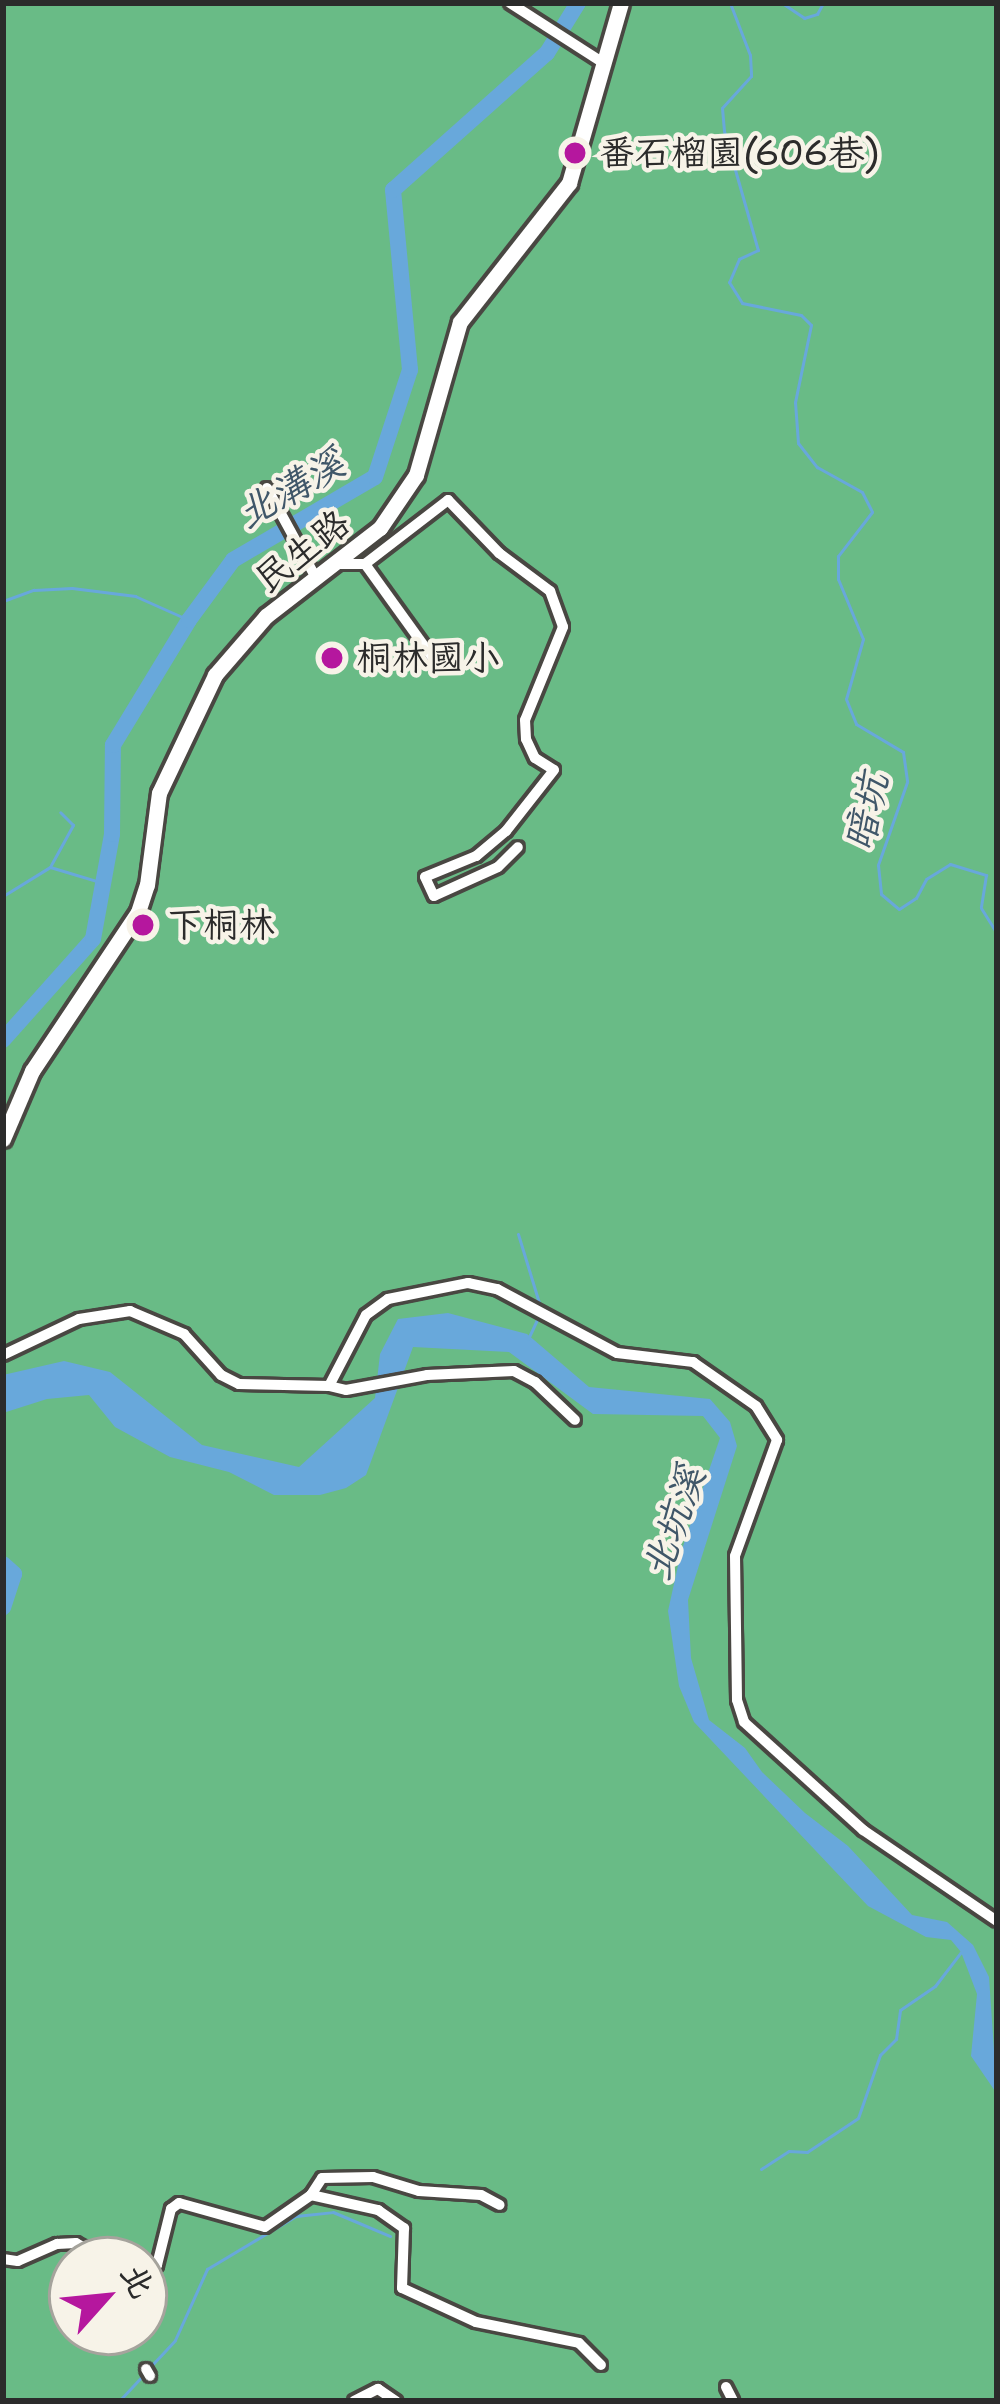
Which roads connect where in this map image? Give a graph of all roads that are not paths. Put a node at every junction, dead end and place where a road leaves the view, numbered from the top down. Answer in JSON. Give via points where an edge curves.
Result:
{"nodes":[{"id":1,"x":621,"y":3,"type":"edge"},
{"id":2,"x":512,"y":6,"type":"edge"},
{"id":3,"x":605,"y":64,"type":"junction"},
{"id":4,"x":269,"y":492,"type":"dead end"},
{"id":5,"x":340,"y":564,"type":"junction"},
{"id":6,"x":364,"y":565,"type":"junction"},
{"id":7,"x":316,"y":578,"type":"junction"},
{"id":8,"x":434,"y":661,"type":"dead end"},
{"id":9,"x":518,"y":847,"type":"dead end"},
{"id":10,"x":3,"y":1138,"type":"edge"},
{"id":11,"x":3,"y":1354,"type":"edge"},
{"id":12,"x":329,"y":1386,"type":"junction"},
{"id":13,"x":575,"y":1420,"type":"dead end"},
{"id":14,"x":997,"y":1921,"type":"edge"},
{"id":15,"x":311,"y":2195,"type":"junction"},
{"id":16,"x":500,"y":2205,"type":"dead end"},
{"id":17,"x":164,"y":2236,"type":"edge"},
{"id":18,"x":48,"y":2248,"type":"edge"},
{"id":19,"x":3,"y":2259,"type":"edge"},
{"id":20,"x":602,"y":2365,"type":"dead end"},
{"id":21,"x":725,"y":2387,"type":"dead end"},
{"id":22,"x":354,"y":2401,"type":"edge"},
{"id":23,"x":396,"y":2401,"type":"edge"},
{"id":24,"x":734,"y":2401,"type":"edge"}],
"edges":[{"from":1,"to":3,"type":"street","name":"民生路"},
{"from":2,"to":3,"type":"street"},
{"from":3,"to":5,"type":"street","name":"民生路","via":[[562,196],[460,322],[416,475],[380,528]]},
{"from":4,"to":7,"type":"street"},
{"from":5,"to":6,"type":"street"},
{"from":5,"to":7,"type":"street","name":"民生路"},
{"from":6,"to":8,"type":"street"},
{"from":6,"to":9,"type":"street","via":[[448,500],[558,604],[563,627],[525,719],[535,758],[554,770],[476,856],[425,877],[434,896],[498,867]]},
{"from":7,"to":10,"type":"street","name":"民生路","via":[[266,616],[215,675],[159,793],[138,912],[32,1071]]},
{"from":11,"to":12,"type":"street","via":[[79,1319],[130,1311],[184,1334],[239,1384]]},
{"from":12,"to":13,"type":"street","via":[[514,1371]]},
{"from":12,"to":14,"type":"street","via":[[366,1315],[388,1299],[468,1283],[496,1289],[617,1353],[693,1362],[765,1416],[777,1440],[735,1556],[737,1708],[863,1830]]},
{"from":15,"to":16,"type":"street","via":[[322,2178],[374,2177]]},
{"from":15,"to":17,"type":"street","via":[[265,2227],[179,2203]]},
{"from":15,"to":20,"type":"street","via":[[378,2210],[404,2228],[402,2288],[476,2322],[580,2343]]},
{"from":18,"to":19,"type":"street"},
{"from":21,"to":24,"type":"street"},
{"from":22,"to":23,"type":"street","via":[[378,2389]]}]}
